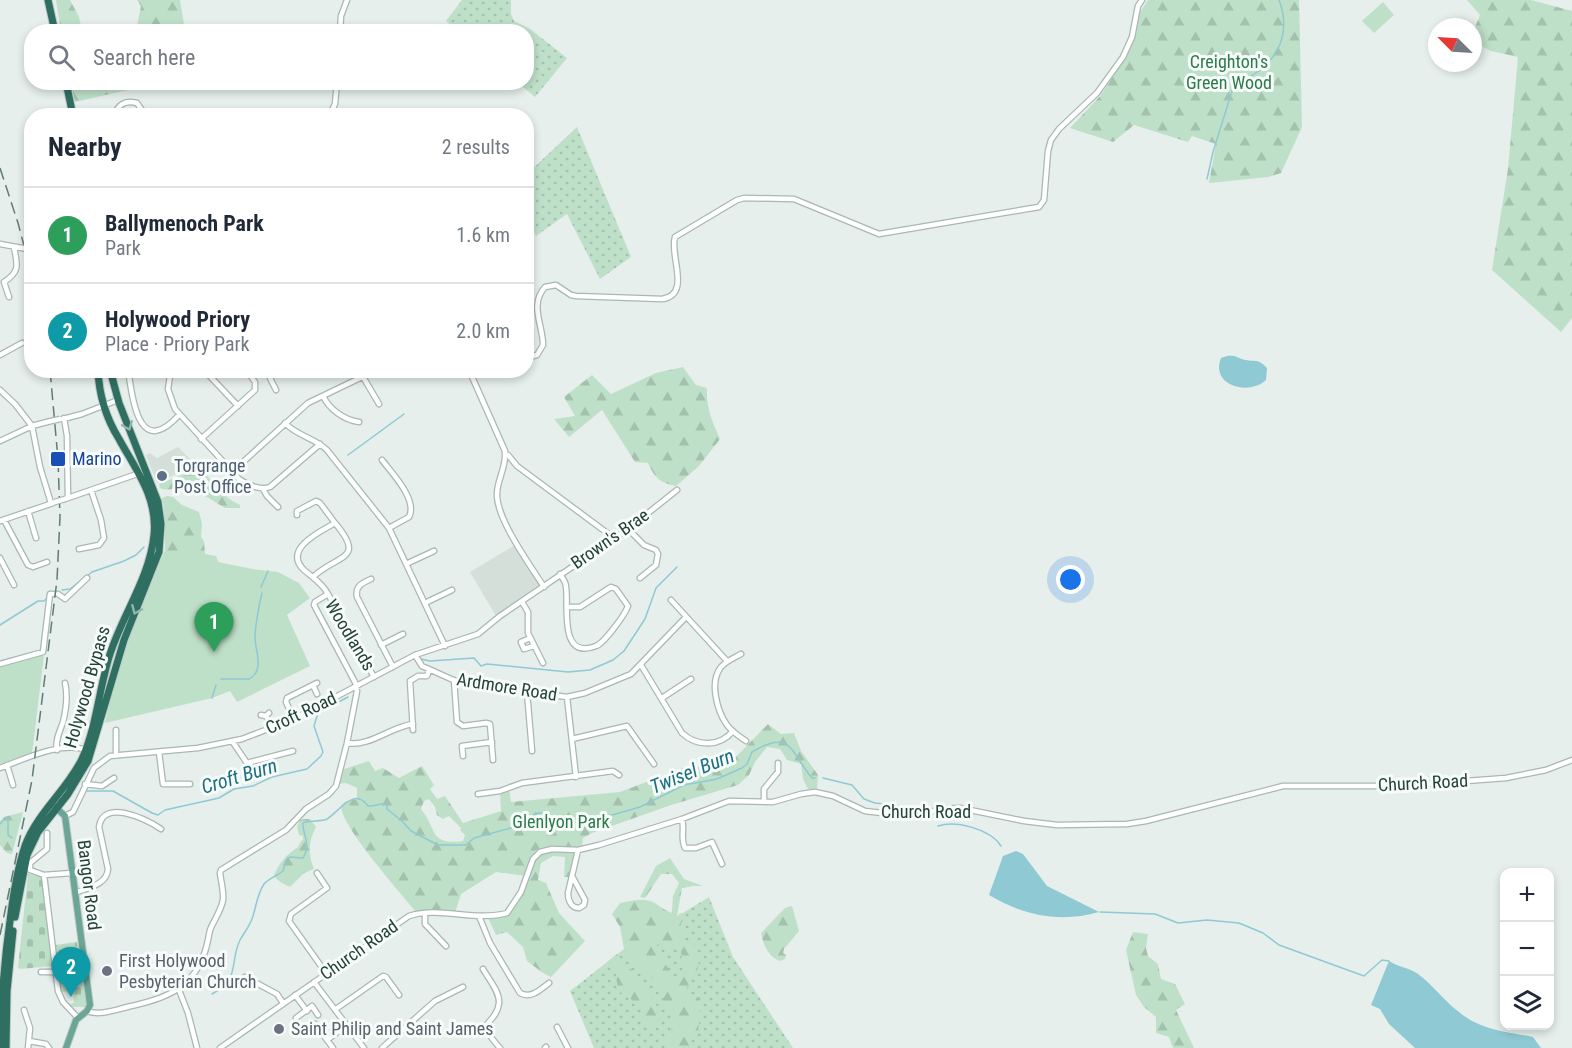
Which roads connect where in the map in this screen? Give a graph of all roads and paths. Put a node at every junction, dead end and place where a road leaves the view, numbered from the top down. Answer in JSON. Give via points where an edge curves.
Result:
{"nodes":[{"id":1,"x":48,"y":0,"type":"edge"},
{"id":2,"x":347,"y":0,"type":"edge"},
{"id":3,"x":1142,"y":0,"type":"edge"},
{"id":4,"x":53,"y":24,"type":"edge"},
{"id":5,"x":340,"y":24,"type":"edge"},
{"id":6,"x":68,"y":90,"type":"edge"},
{"id":7,"x":336,"y":90,"type":"edge"},
{"id":8,"x":72,"y":108,"type":"edge"},
{"id":9,"x":119,"y":108,"type":"edge"},
{"id":10,"x":140,"y":108,"type":"edge"},
{"id":11,"x":333,"y":108,"type":"edge"},
{"id":12,"x":0,"y":243,"type":"edge"},
{"id":13,"x":14,"y":247,"type":"junction"},
{"id":14,"x":24,"y":248,"type":"edge"},
{"id":15,"x":9,"y":297,"type":"dead end"},
{"id":16,"x":22,"y":343,"type":"dead end"},
{"id":17,"x":0,"y":355,"type":"edge"},
{"id":18,"x":534,"y":356,"type":"edge"},
{"id":19,"x":99,"y":378,"type":"edge"},
{"id":20,"x":112,"y":378,"type":"edge"},
{"id":21,"x":130,"y":378,"type":"edge"},
{"id":22,"x":169,"y":378,"type":"edge"},
{"id":23,"x":212,"y":378,"type":"edge"},
{"id":24,"x":252,"y":378,"type":"edge"},
{"id":25,"x":270,"y":378,"type":"edge"},
{"id":26,"x":360,"y":378,"type":"edge"},
{"id":27,"x":363,"y":378,"type":"edge"},
{"id":28,"x":472,"y":378,"type":"edge"},
{"id":29,"x":0,"y":390,"type":"edge"},
{"id":30,"x":276,"y":390,"type":"dead end"},
{"id":31,"x":323,"y":396,"type":"junction"},
{"id":32,"x":118,"y":402,"type":"junction"},
{"id":33,"x":379,"y":404,"type":"dead end"},
{"id":34,"x":238,"y":406,"type":"junction"},
{"id":35,"x":105,"y":408,"type":"junction"},
{"id":36,"x":179,"y":415,"type":"junction"},
{"id":37,"x":62,"y":419,"type":"junction"},
{"id":38,"x":359,"y":422,"type":"dead end"},
{"id":39,"x":285,"y":423,"type":"junction"},
{"id":40,"x":32,"y":426,"type":"junction"},
{"id":41,"x":201,"y":439,"type":"junction"},
{"id":42,"x":0,"y":441,"type":"edge"},
{"id":43,"x":320,"y":444,"type":"junction"},
{"id":44,"x":505,"y":454,"type":"junction"},
{"id":45,"x":382,"y":460,"type":"dead end"},
{"id":46,"x":232,"y":472,"type":"junction"},
{"id":47,"x":140,"y":473,"type":"junction"},
{"id":48,"x":91,"y":489,"type":"junction"},
{"id":49,"x":263,"y":489,"type":"junction"},
{"id":50,"x":676,"y":490,"type":"dead end"},
{"id":51,"x":66,"y":498,"type":"junction"},
{"id":52,"x":53,"y":502,"type":"junction"},
{"id":53,"x":278,"y":507,"type":"dead end"},
{"id":54,"x":28,"y":511,"type":"junction"},
{"id":55,"x":297,"y":515,"type":"dead end"},
{"id":56,"x":2,"y":521,"type":"edge"},
{"id":57,"x":335,"y":523,"type":"junction"},
{"id":58,"x":389,"y":528,"type":"junction"},
{"id":59,"x":628,"y":529,"type":"junction"},
{"id":60,"x":36,"y":538,"type":"dead end"},
{"id":61,"x":614,"y":538,"type":"junction"},
{"id":62,"x":157,"y":541,"type":"junction"},
{"id":63,"x":79,"y":549,"type":"dead end"},
{"id":64,"x":434,"y":551,"type":"dead end"},
{"id":65,"x":0,"y":558,"type":"edge"},
{"id":66,"x":46,"y":561,"type":"dead end"},
{"id":67,"x":406,"y":564,"type":"junction"},
{"id":68,"x":560,"y":574,"type":"junction"},
{"id":69,"x":313,"y":577,"type":"junction"},
{"id":70,"x":87,"y":578,"type":"dead end"},
{"id":71,"x":640,"y":578,"type":"dead end"},
{"id":72,"x":371,"y":579,"type":"dead end"},
{"id":73,"x":14,"y":585,"type":"dead end"},
{"id":74,"x":543,"y":587,"type":"junction"},
{"id":75,"x":452,"y":590,"type":"dead end"},
{"id":76,"x":328,"y":594,"type":"junction"},
{"id":77,"x":671,"y":600,"type":"dead end"},
{"id":78,"x":522,"y":602,"type":"junction"},
{"id":79,"x":425,"y":603,"type":"junction"},
{"id":80,"x":567,"y":607,"type":"junction"},
{"id":81,"x":686,"y":617,"type":"junction"},
{"id":82,"x":403,"y":634,"type":"dead end"},
{"id":83,"x":530,"y":638,"type":"junction"},
{"id":84,"x":381,"y":645,"type":"junction"},
{"id":85,"x":445,"y":646,"type":"junction"},
{"id":86,"x":534,"y":646,"type":"junction"},
{"id":87,"x":741,"y":654,"type":"dead end"},
{"id":88,"x":415,"y":655,"type":"junction"},
{"id":89,"x":727,"y":661,"type":"junction"},
{"id":90,"x":543,"y":663,"type":"dead end"},
{"id":91,"x":0,"y":664,"type":"edge"},
{"id":92,"x":641,"y":665,"type":"junction"},
{"id":93,"x":393,"y":667,"type":"junction"},
{"id":94,"x":429,"y":670,"type":"junction"},
{"id":95,"x":374,"y":677,"type":"junction"},
{"id":96,"x":454,"y":680,"type":"junction"},
{"id":97,"x":691,"y":680,"type":"dead end"},
{"id":98,"x":67,"y":686,"type":"dead end"},
{"id":99,"x":357,"y":687,"type":"junction"},
{"id":100,"x":527,"y":692,"type":"junction"},
{"id":101,"x":317,"y":694,"type":"dead end"},
{"id":102,"x":567,"y":697,"type":"junction"},
{"id":103,"x":662,"y":698,"type":"junction"},
{"id":104,"x":266,"y":715,"type":"dead end"},
{"id":105,"x":294,"y":719,"type":"junction"},
{"id":106,"x":272,"y":728,"type":"junction"},
{"id":107,"x":116,"y":730,"type":"dead end"},
{"id":108,"x":733,"y":731,"type":"junction"},
{"id":109,"x":572,"y":740,"type":"junction"},
{"id":110,"x":232,"y":741,"type":"junction"},
{"id":111,"x":746,"y":741,"type":"dead end"},
{"id":112,"x":492,"y":742,"type":"junction"},
{"id":113,"x":347,"y":743,"type":"junction"},
{"id":114,"x":57,"y":750,"type":"junction"},
{"id":115,"x":89,"y":751,"type":"junction"},
{"id":116,"x":293,"y":751,"type":"dead end"},
{"id":117,"x":532,"y":751,"type":"dead end"},
{"id":118,"x":159,"y":752,"type":"junction"},
{"id":119,"x":116,"y":755,"type":"junction"},
{"id":120,"x":463,"y":756,"type":"dead end"},
{"id":121,"x":493,"y":760,"type":"dead end"},
{"id":122,"x":1572,"y":760,"type":"edge"},
{"id":123,"x":778,"y":763,"type":"dead end"},
{"id":124,"x":654,"y":764,"type":"dead end"},
{"id":125,"x":7,"y":765,"type":"junction"},
{"id":126,"x":0,"y":768,"type":"edge"},
{"id":127,"x":619,"y":775,"type":"dead end"},
{"id":128,"x":115,"y":777,"type":"dead end"},
{"id":129,"x":576,"y":777,"type":"junction"},
{"id":130,"x":86,"y":784,"type":"junction"},
{"id":131,"x":190,"y":784,"type":"dead end"},
{"id":132,"x":13,"y":785,"type":"dead end"},
{"id":133,"x":478,"y":794,"type":"dead end"},
{"id":134,"x":764,"y":802,"type":"junction"},
{"id":135,"x":54,"y":806,"type":"junction"},
{"id":136,"x":65,"y":816,"type":"junction"},
{"id":137,"x":682,"y":819,"type":"junction"},
{"id":138,"x":161,"y":829,"type":"dead end"},
{"id":139,"x":47,"y":833,"type":"dead end"},
{"id":140,"x":578,"y":850,"type":"junction"},
{"id":141,"x":722,"y":864,"type":"dead end"},
{"id":142,"x":72,"y":873,"type":"junction"},
{"id":143,"x":317,"y":873,"type":"dead end"},
{"id":144,"x":44,"y":875,"type":"junction"},
{"id":145,"x":572,"y":876,"type":"junction"},
{"id":146,"x":75,"y":893,"type":"junction"},
{"id":147,"x":425,"y":914,"type":"junction"},
{"id":148,"x":479,"y":916,"type":"junction"},
{"id":149,"x":446,"y":946,"type":"dead end"},
{"id":150,"x":483,"y":969,"type":"dead end"},
{"id":151,"x":40,"y":972,"type":"dead end"},
{"id":152,"x":56,"y":972,"type":"junction"},
{"id":153,"x":326,"y":973,"type":"junction"},
{"id":154,"x":245,"y":977,"type":"dead end"},
{"id":155,"x":314,"y":982,"type":"junction"},
{"id":156,"x":455,"y":982,"type":"dead end"},
{"id":157,"x":549,"y":983,"type":"dead end"},
{"id":158,"x":178,"y":990,"type":"junction"},
{"id":159,"x":295,"y":995,"type":"junction"},
{"id":160,"x":399,"y":995,"type":"dead end"},
{"id":161,"x":283,"y":1003,"type":"junction"},
{"id":162,"x":336,"y":1009,"type":"junction"},
{"id":163,"x":24,"y":1010,"type":"dead end"},
{"id":164,"x":87,"y":1011,"type":"junction"},
{"id":165,"x":307,"y":1011,"type":"junction"},
{"id":166,"x":318,"y":1015,"type":"dead end"},
{"id":167,"x":78,"y":1018,"type":"junction"},
{"id":168,"x":296,"y":1018,"type":"dead end"},
{"id":169,"x":315,"y":1024,"type":"dead end"},
{"id":170,"x":347,"y":1025,"type":"junction"},
{"id":171,"x":557,"y":1027,"type":"dead end"},
{"id":172,"x":327,"y":1040,"type":"junction"},
{"id":173,"x":29,"y":1041,"type":"junction"},
{"id":174,"x":0,"y":1048,"type":"edge"},
{"id":175,"x":6,"y":1048,"type":"edge"},
{"id":176,"x":28,"y":1048,"type":"edge"},
{"id":177,"x":49,"y":1048,"type":"edge"},
{"id":178,"x":66,"y":1048,"type":"edge"},
{"id":179,"x":197,"y":1048,"type":"edge"},
{"id":180,"x":220,"y":1048,"type":"edge"},
{"id":181,"x":333,"y":1048,"type":"edge"},
{"id":182,"x":364,"y":1048,"type":"edge"},
{"id":183,"x":382,"y":1048,"type":"edge"},
{"id":184,"x":500,"y":1048,"type":"edge"},
{"id":185,"x":568,"y":1048,"type":"edge"}],
"edges":[{"from":1,"to":4,"type":"highway"},
{"from":2,"to":5,"type":"street"},
{"from":3,"to":18,"type":"street","via":[[1123,57],[1097,93],[1051,140],[1044,200],[1039,207],[879,234],[794,199],[741,199],[675,237],[678,284],[670,297],[576,296],[556,285],[544,288],[537,310],[543,345]]},
{"from":6,"to":8,"type":"highway"},
{"from":7,"to":11,"type":"street"},
{"from":9,"to":10,"type":"street","via":[[129,102]]},
{"from":12,"to":13,"type":"street"},
{"from":13,"to":14,"type":"street","bridge":true},
{"from":13,"to":15,"type":"street","via":[[17,270],[4,282]]},
{"from":16,"to":17,"type":"street"},
{"from":19,"to":35,"type":"highway"},
{"from":20,"to":32,"type":"highway"},
{"from":21,"to":36,"type":"street","via":[[145,428],[162,430]]},
{"from":22,"to":36,"type":"street","via":[[168,393]]},
{"from":23,"to":34,"type":"street"},
{"from":24,"to":34,"type":"street","via":[[255,388]]},
{"from":25,"to":30,"type":"street"},
{"from":26,"to":31,"type":"street"},
{"from":27,"to":33,"type":"street"},
{"from":28,"to":44,"type":"street"},
{"from":29,"to":40,"type":"street"},
{"from":31,"to":38,"type":"street","via":[[331,408],[350,421]]},
{"from":31,"to":39,"type":"street"},
{"from":32,"to":35,"type":"highway"},
{"from":32,"to":62,"type":"highway","one_way":true,"via":[[159,502],[161,524]]},
{"from":34,"to":41,"type":"street"},
{"from":35,"to":37,"type":"street"},
{"from":35,"to":47,"type":"highway"},
{"from":36,"to":41,"type":"street"},
{"from":37,"to":40,"type":"street","bridge":true},
{"from":37,"to":51,"type":"street","via":[[67,436]]},
{"from":39,"to":43,"type":"street"},
{"from":39,"to":46,"type":"street"},
{"from":40,"to":42,"type":"street"},
{"from":40,"to":52,"type":"street","via":[[40,467]]},
{"from":41,"to":46,"type":"street"},
{"from":43,"to":49,"type":"street"},
{"from":43,"to":58,"type":"street"},
{"from":44,"to":61,"type":"street","via":[[522,471]]},
{"from":44,"to":74,"type":"street","via":[[498,503]]},
{"from":45,"to":58,"type":"street","via":[[404,489],[411,510],[409,517]]},
{"from":46,"to":49,"type":"street"},
{"from":47,"to":48,"type":"street"},
{"from":47,"to":62,"type":"highway","via":[[152,507]]},
{"from":48,"to":51,"type":"street"},
{"from":48,"to":63,"type":"street","via":[[104,538],[97,546]]},
{"from":49,"to":53,"type":"street"},
{"from":50,"to":59,"type":"street","name":"Brown's Brae"},
{"from":51,"to":52,"type":"street","bridge":true},
{"from":52,"to":54,"type":"street"},
{"from":54,"to":56,"type":"street"},
{"from":54,"to":60,"type":"street"},
{"from":55,"to":57,"type":"street","via":[[297,511],[316,501]]},
{"from":56,"to":66,"type":"street","via":[[29,566]]},
{"from":57,"to":69,"type":"street","via":[[349,539],[349,550]]},
{"from":57,"to":69,"type":"street","via":[[299,550],[300,564]]},
{"from":58,"to":67,"type":"street"},
{"from":59,"to":61,"type":"street","name":"Brown's Brae"},
{"from":59,"to":71,"type":"street","via":[[658,554],[656,565]]},
{"from":61,"to":68,"type":"street","name":"Brown's Brae"},
{"from":62,"to":115,"type":"highway","via":[[156,560],[120,650]]},
{"from":64,"to":67,"type":"street"},
{"from":65,"to":73,"type":"street"},
{"from":67,"to":79,"type":"street"},
{"from":68,"to":74,"type":"street","name":"Brown's Brae"},
{"from":68,"to":80,"type":"street","via":[[565,582]]},
{"from":69,"to":76,"type":"street"},
{"from":70,"to":91,"type":"street","via":[[65,599],[50,594],[43,652]]},
{"from":72,"to":84,"type":"street","via":[[359,585],[356,595]]},
{"from":74,"to":78,"type":"street","name":"Croft Road"},
{"from":75,"to":79,"type":"street"},
{"from":76,"to":95,"type":"street","name":"Woodlands"},
{"from":76,"to":99,"type":"street","name":"Woodlands","via":[[314,605]]},
{"from":77,"to":81,"type":"street"},
{"from":78,"to":83,"type":"street","via":[[528,612]]},
{"from":78,"to":85,"type":"street","name":"Croft Road","via":[[478,634]]},
{"from":79,"to":85,"type":"street"},
{"from":80,"to":80,"type":"street","via":[[569,637],[575,644],[588,648],[600,644],[628,606],[611,587],[580,607]]},
{"from":81,"to":89,"type":"street"},
{"from":81,"to":92,"type":"street","name":"Ardmore Road"},
{"from":82,"to":84,"type":"street"},
{"from":83,"to":86,"type":"street"},
{"from":83,"to":86,"type":"street","via":[[521,642],[524,649]]},
{"from":84,"to":93,"type":"street"},
{"from":85,"to":88,"type":"street","name":"Croft Road"},
{"from":86,"to":90,"type":"street"},
{"from":87,"to":89,"type":"street"},
{"from":88,"to":93,"type":"street","name":"Croft Road"},
{"from":88,"to":94,"type":"street","name":"Ardmore Road","via":[[419,664]]},
{"from":89,"to":108,"type":"street","via":[[718,671],[715,689],[724,720]]},
{"from":92,"to":102,"type":"street","name":"Ardmore Road","via":[[622,679]]},
{"from":92,"to":103,"type":"street"},
{"from":93,"to":95,"type":"street","name":"Croft Road"},
{"from":94,"to":96,"type":"street","name":"Ardmore Road"},
{"from":94,"to":113,"type":"street","via":[[427,676],[418,675],[410,681],[413,727],[403,725],[363,743]]},
{"from":95,"to":99,"type":"street","name":"Croft Road"},
{"from":96,"to":100,"type":"street","name":"Ardmore Road"},
{"from":96,"to":112,"type":"street","via":[[458,724],[489,723]]},
{"from":97,"to":103,"type":"street"},
{"from":98,"to":114,"type":"street"},
{"from":99,"to":105,"type":"street","name":"Croft Road"},
{"from":99,"to":113,"type":"street"},
{"from":100,"to":102,"type":"street","name":"Ardmore Road"},
{"from":100,"to":117,"type":"street"},
{"from":101,"to":105,"type":"street","via":[[315,684],[287,698]]},
{"from":102,"to":109,"type":"street"},
{"from":103,"to":108,"type":"street","via":[[689,739],[717,743]]},
{"from":104,"to":106,"type":"street"},
{"from":105,"to":106,"type":"street","name":"Croft Road"},
{"from":106,"to":110,"type":"street","name":"Croft Road"},
{"from":107,"to":119,"type":"street"},
{"from":108,"to":111,"type":"street"},
{"from":109,"to":124,"type":"street","via":[[627,726]]},
{"from":109,"to":129,"type":"street"},
{"from":110,"to":116,"type":"street","via":[[247,763]]},
{"from":110,"to":118,"type":"street","name":"Croft Road"},
{"from":112,"to":120,"type":"street","via":[[462,746]]},
{"from":112,"to":121,"type":"street"},
{"from":113,"to":158,"type":"street","via":[[336,786],[329,794],[306,809],[286,830],[221,870],[222,903],[204,955],[193,976]]},
{"from":114,"to":115,"type":"street","via":[[73,747]]},
{"from":114,"to":125,"type":"street"},
{"from":115,"to":135,"type":"highway","name":"Holywood Bypass","via":[[73,786]]},
{"from":118,"to":119,"type":"street","name":"Croft Road"},
{"from":118,"to":131,"type":"street","via":[[163,784]]},
{"from":119,"to":130,"type":"street","via":[[97,764]]},
{"from":122,"to":134,"type":"street","name":"Church Road","via":[[1506,778],[1399,786],[1283,786],[1126,824],[1042,824],[960,808],[915,814],[872,812],[815,792]]},
{"from":123,"to":134,"type":"street","via":[[778,772],[764,789]]},
{"from":125,"to":126,"type":"street"},
{"from":125,"to":132,"type":"street"},
{"from":127,"to":129,"type":"street","via":[[613,771]]},
{"from":128,"to":130,"type":"street","via":[[102,786]]},
{"from":129,"to":133,"type":"street","via":[[522,783]]},
{"from":130,"to":136,"type":"street","via":[[73,812]]},
{"from":134,"to":137,"type":"street","name":"Church Road","via":[[729,801]]},
{"from":135,"to":136,"type":"main road","name":"Bangor Road"},
{"from":135,"to":174,"type":"highway","name":"Holywood Bypass","via":[[32,832],[17,875],[3,986]]},
{"from":135,"to":175,"type":"highway","name":"Holywood Bypass","via":[[27,855],[24,869],[8,980]]},
{"from":136,"to":142,"type":"main road","name":"Bangor Road"},
{"from":137,"to":140,"type":"street","name":"Church Road"},
{"from":137,"to":141,"type":"street","via":[[685,848],[712,843]]},
{"from":138,"to":146,"type":"street","via":[[129,815],[105,815],[99,827],[108,874],[103,881]]},
{"from":139,"to":144,"type":"street","via":[[45,851],[29,865],[31,872]]},
{"from":140,"to":145,"type":"street"},
{"from":140,"to":148,"type":"street","name":"Church Road","via":[[552,849],[536,854],[511,909],[495,916]]},
{"from":142,"to":144,"type":"street"},
{"from":142,"to":146,"type":"main road","name":"Bangor Road"},
{"from":143,"to":153,"type":"street","via":[[327,888],[289,919]]},
{"from":144,"to":152,"type":"street"},
{"from":145,"to":145,"type":"street","via":[[585,900],[579,908],[568,900]]},
{"from":146,"to":164,"type":"main road","name":"Bangor Road","via":[[90,1003]]},
{"from":147,"to":148,"type":"street","name":"Church Road"},
{"from":147,"to":149,"type":"street","via":[[425,924]]},
{"from":147,"to":153,"type":"street","name":"Church Road","via":[[413,914],[402,920]]},
{"from":148,"to":157,"type":"street","via":[[520,993],[531,995]]},
{"from":150,"to":184,"type":"street","via":[[498,998],[487,1029]]},
{"from":151,"to":152,"type":"street"},
{"from":152,"to":167,"type":"street","via":[[63,1002]]},
{"from":153,"to":155,"type":"street","name":"Church Road"},
{"from":154,"to":161,"type":"street","via":[[277,994]]},
{"from":155,"to":159,"type":"street","name":"Church Road"},
{"from":155,"to":162,"type":"street"},
{"from":156,"to":183,"type":"street","via":[[460,988],[435,1001]]},
{"from":158,"to":164,"type":"street","via":[[148,1003],[104,1012]]},
{"from":158,"to":179,"type":"street"},
{"from":159,"to":161,"type":"street","name":"Church Road"},
{"from":159,"to":165,"type":"street"},
{"from":160,"to":162,"type":"street","via":[[383,976]]},
{"from":161,"to":180,"type":"street","name":"Church Road"},
{"from":162,"to":170,"type":"street"},
{"from":163,"to":173,"type":"street","via":[[30,1028]]},
{"from":164,"to":167,"type":"main road"},
{"from":165,"to":166,"type":"street","via":[[312,1006]]},
{"from":165,"to":168,"type":"street"},
{"from":167,"to":178,"type":"main road"},
{"from":169,"to":172,"type":"street"},
{"from":170,"to":172,"type":"street"},
{"from":170,"to":182,"type":"street"},
{"from":171,"to":185,"type":"street"},
{"from":172,"to":181,"type":"street"},
{"from":173,"to":176,"type":"street"},
{"from":173,"to":177,"type":"street"}]}
